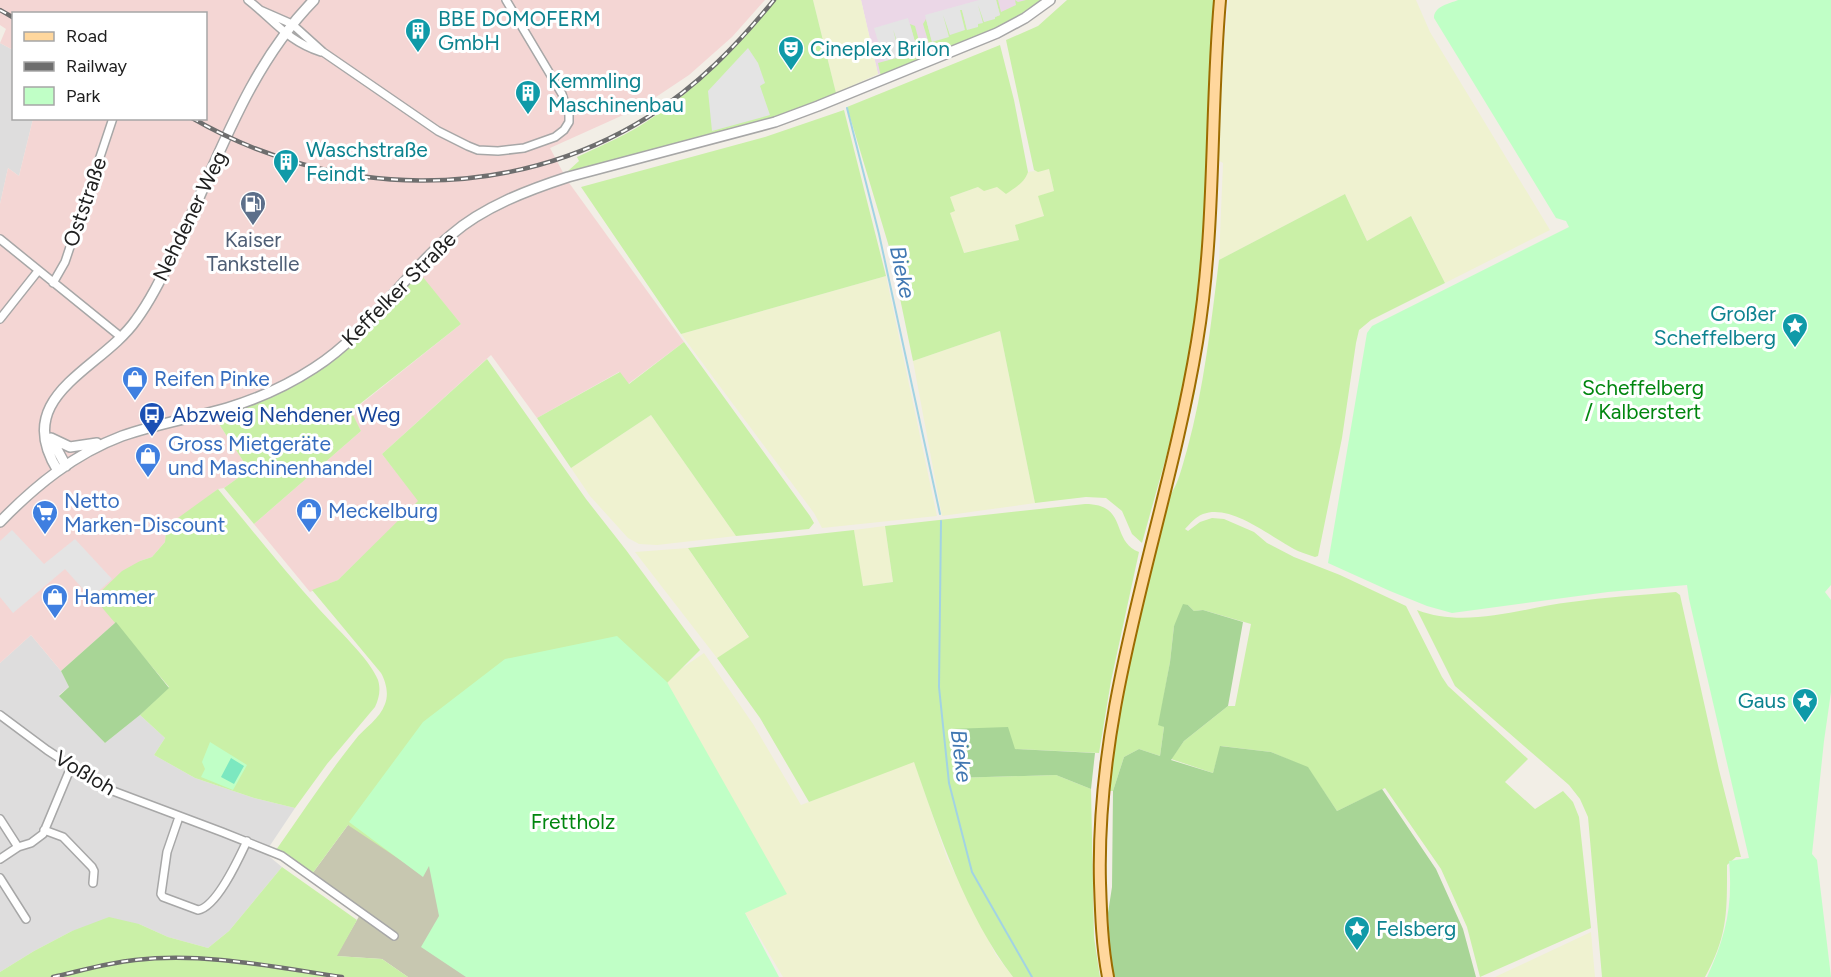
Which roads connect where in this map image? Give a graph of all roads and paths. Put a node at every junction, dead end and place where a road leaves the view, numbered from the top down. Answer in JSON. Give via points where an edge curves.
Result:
{"nodes":[{"id":1,"x":248,"y":0,"type":"edge"},
{"id":2,"x":314,"y":0,"type":"edge"},
{"id":3,"x":506,"y":0,"type":"edge"},
{"id":4,"x":1050,"y":0,"type":"edge"},
{"id":5,"x":1220,"y":0,"type":"edge"},
{"id":6,"x":260,"y":10,"type":"junction"},
{"id":7,"x":292,"y":24,"type":"junction"},
{"id":8,"x":285,"y":34,"type":"junction"},
{"id":9,"x":323,"y":52,"type":"junction"},
{"id":10,"x":112,"y":120,"type":"edge"},
{"id":11,"x":0,"y":239,"type":"edge"},
{"id":12,"x":38,"y":271,"type":"junction"},
{"id":13,"x":53,"y":283,"type":"junction"},
{"id":14,"x":0,"y":319,"type":"edge"},
{"id":15,"x":121,"y":337,"type":"junction"},
{"id":16,"x":46,"y":417,"type":"junction"},
{"id":17,"x":122,"y":436,"type":"junction"},
{"id":18,"x":51,"y":438,"type":"junction"},
{"id":19,"x":62,"y":468,"type":"junction"},
{"id":20,"x":0,"y":522,"type":"edge"},
{"id":21,"x":0,"y":715,"type":"edge"},
{"id":22,"x":71,"y":767,"type":"junction"},
{"id":23,"x":179,"y":817,"type":"junction"},
{"id":24,"x":0,"y":819,"type":"edge"},
{"id":25,"x":44,"y":830,"type":"junction"},
{"id":26,"x":247,"y":841,"type":"junction"},
{"id":27,"x":18,"y":847,"type":"junction"},
{"id":28,"x":0,"y":859,"type":"edge"},
{"id":29,"x":0,"y":878,"type":"edge"},
{"id":30,"x":93,"y":883,"type":"dead end"},
{"id":31,"x":26,"y":919,"type":"dead end"},
{"id":32,"x":394,"y":936,"type":"dead end"},
{"id":33,"x":1108,"y":977,"type":"edge"}],
"edges":[{"from":1,"to":6,"type":"street"},
{"from":2,"to":7,"type":"street","name":"Nehdener Weg"},
{"from":3,"to":9,"type":"street","via":[[562,94],[569,115],[564,130],[555,137],[524,148],[489,151],[468,146],[438,131]]},
{"from":4,"to":17,"type":"street","name":"Keffelker Straße","via":[[997,33],[818,106],[734,134],[553,182],[492,208],[451,235],[360,331],[313,369],[240,404]]},
{"from":5,"to":33,"type":"main road","via":[[1202,313],[1188,391],[1115,706],[1101,812],[1100,908]]},
{"from":6,"to":7,"type":"street"},
{"from":6,"to":8,"type":"street"},
{"from":7,"to":8,"type":"street","name":"Nehdener Weg"},
{"from":7,"to":9,"type":"street"},
{"from":8,"to":9,"type":"street"},
{"from":8,"to":15,"type":"street","name":"Nehdener Weg","via":[[243,101],[152,294]]},
{"from":10,"to":13,"type":"street","name":"Oststraße","via":[[65,262]]},
{"from":11,"to":12,"type":"street"},
{"from":12,"to":13,"type":"street"},
{"from":12,"to":14,"type":"street"},
{"from":13,"to":15,"type":"street"},
{"from":15,"to":16,"type":"street","name":"Nehdener Weg","via":[[63,387]]},
{"from":16,"to":18,"type":"street"},
{"from":16,"to":19,"type":"street","via":[[45,437],[50,455]]},
{"from":17,"to":18,"type":"street","via":[[74,447]]},
{"from":17,"to":19,"type":"street","name":"Keffelker Straße"},
{"from":18,"to":19,"type":"street"},
{"from":19,"to":20,"type":"street","name":"Keffelker Straße"},
{"from":21,"to":22,"type":"street","name":"Voßloh"},
{"from":22,"to":23,"type":"street","name":"Voßloh","via":[[116,793]]},
{"from":22,"to":25,"type":"street"},
{"from":23,"to":26,"type":"street","name":"Voßloh"},
{"from":23,"to":26,"type":"street","via":[[167,852],[161,894],[198,910],[208,905],[224,885]]},
{"from":24,"to":27,"type":"street"},
{"from":25,"to":27,"type":"street","via":[[31,843]]},
{"from":25,"to":30,"type":"street","via":[[63,837],[92,867]]},
{"from":26,"to":32,"type":"street","name":"Voßloh","via":[[282,856]]},
{"from":27,"to":28,"type":"street"},
{"from":29,"to":31,"type":"street"}]}
